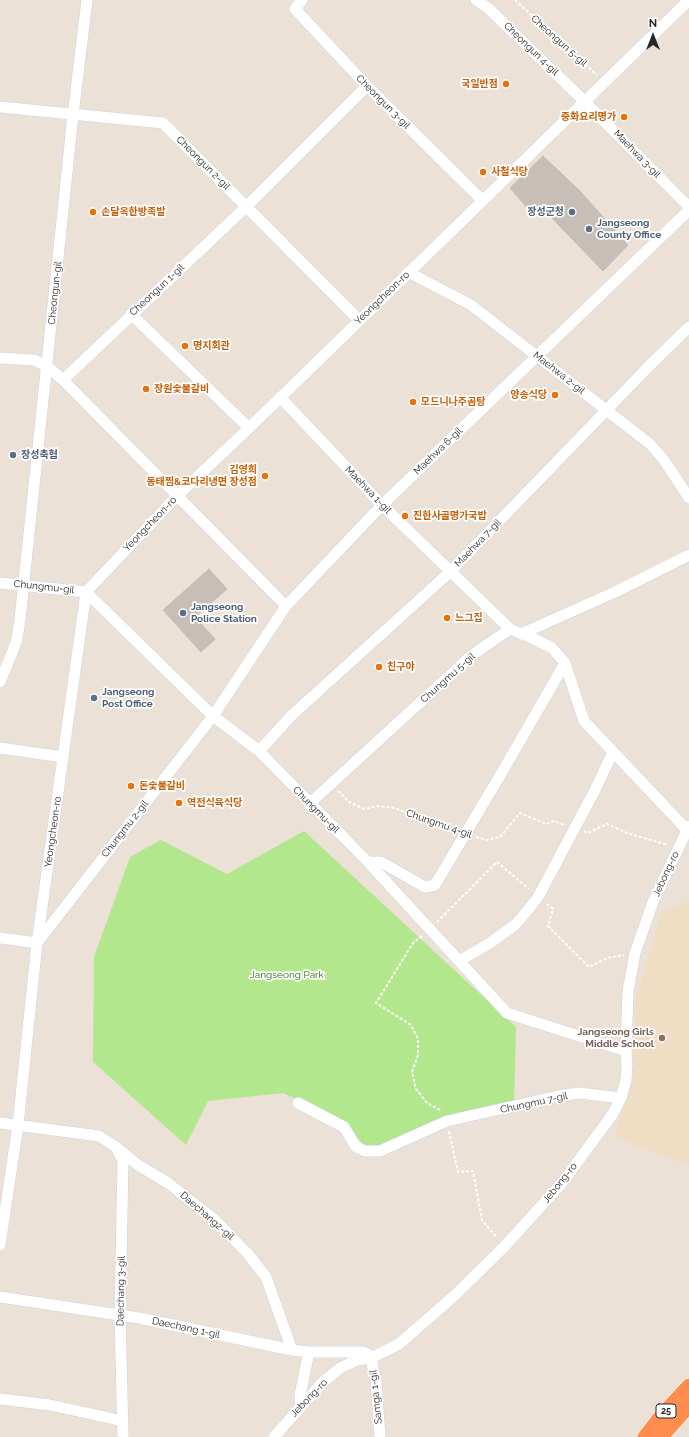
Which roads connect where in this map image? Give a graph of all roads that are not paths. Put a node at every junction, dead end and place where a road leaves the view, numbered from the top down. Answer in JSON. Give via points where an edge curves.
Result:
{"nodes":[{"id":1,"x":87,"y":0,"type":"edge"},
{"id":2,"x":302,"y":0,"type":"edge"},
{"id":3,"x":476,"y":0,"type":"edge"},
{"id":4,"x":687,"y":5,"type":"edge"},
{"id":5,"x":367,"y":86,"type":"junction"},
{"id":6,"x":584,"y":100,"type":"junction"},
{"id":7,"x":0,"y":108,"type":"edge"},
{"id":8,"x":73,"y":115,"type":"junction"},
{"id":9,"x":483,"y":201,"type":"junction"},
{"id":10,"x":247,"y":206,"type":"junction"},
{"id":11,"x":689,"y":209,"type":"edge"},
{"id":12,"x":408,"y":272,"type":"junction"},
{"id":13,"x":131,"y":314,"type":"junction"},
{"id":14,"x":359,"y":320,"type":"junction"},
{"id":15,"x":689,"y":327,"type":"edge"},
{"id":16,"x":536,"y":355,"type":"junction"},
{"id":17,"x":0,"y":358,"type":"edge"},
{"id":18,"x":47,"y":366,"type":"junction"},
{"id":19,"x":63,"y":380,"type":"junction"},
{"id":20,"x":280,"y":397,"type":"junction"},
{"id":21,"x":607,"y":410,"type":"junction"},
{"id":22,"x":249,"y":428,"type":"junction"},
{"id":23,"x":178,"y":495,"type":"junction"},
{"id":24,"x":689,"y":498,"type":"edge"},
{"id":25,"x":382,"y":505,"type":"junction"},
{"id":26,"x":689,"y":556,"type":"edge"},
{"id":27,"x":450,"y":572,"type":"junction"},
{"id":28,"x":0,"y":583,"type":"edge"},
{"id":29,"x":24,"y":585,"type":"junction"},
{"id":30,"x":86,"y":592,"type":"junction"},
{"id":31,"x":286,"y":606,"type":"junction"},
{"id":32,"x":510,"y":630,"type":"junction"},
{"id":33,"x":521,"y":634,"type":"junction"},
{"id":34,"x":565,"y":663,"type":"junction"},
{"id":35,"x":0,"y":682,"type":"edge"},
{"id":36,"x":213,"y":716,"type":"junction"},
{"id":37,"x":0,"y":748,"type":"edge"},
{"id":38,"x":259,"y":751,"type":"junction"},
{"id":39,"x":614,"y":752,"type":"junction"},
{"id":40,"x":63,"y":757,"type":"junction"},
{"id":41,"x":309,"y":804,"type":"junction"},
{"id":42,"x":688,"y":828,"type":"edge"},
{"id":43,"x":368,"y":862,"type":"junction"},
{"id":44,"x":0,"y":938,"type":"edge"},
{"id":45,"x":37,"y":943,"type":"junction"},
{"id":46,"x":459,"y":962,"type":"junction"},
{"id":47,"x":626,"y":1051,"type":"junction"},
{"id":48,"x":621,"y":1098,"type":"junction"},
{"id":49,"x":298,"y":1103,"type":"dead end"},
{"id":50,"x":0,"y":1123,"type":"edge"},
{"id":51,"x":18,"y":1125,"type":"junction"},
{"id":52,"x":116,"y":1147,"type":"junction"},
{"id":53,"x":0,"y":1245,"type":"edge"},
{"id":54,"x":0,"y":1297,"type":"edge"},
{"id":55,"x":120,"y":1315,"type":"junction"},
{"id":56,"x":292,"y":1350,"type":"junction"},
{"id":57,"x":309,"y":1352,"type":"junction"},
{"id":58,"x":371,"y":1358,"type":"junction"},
{"id":59,"x":689,"y":1386,"type":"edge"},
{"id":60,"x":0,"y":1399,"type":"edge"},
{"id":61,"x":689,"y":1405,"type":"edge"},
{"id":62,"x":301,"y":1406,"type":"junction"},
{"id":63,"x":123,"y":1421,"type":"junction"},
{"id":64,"x":123,"y":1437,"type":"edge"},
{"id":65,"x":274,"y":1437,"type":"edge"},
{"id":66,"x":380,"y":1437,"type":"edge"},
{"id":67,"x":645,"y":1437,"type":"edge"},
{"id":68,"x":661,"y":1437,"type":"edge"}],
"edges":[{"from":1,"to":8,"type":"street","name":"Cheongun-gil"},
{"from":2,"to":5,"type":"street","name":"Cheongun 3-gil","via":[[295,9]]},
{"from":3,"to":6,"type":"street","name":"Cheongun 4-gil","via":[[488,8]]},
{"from":4,"to":6,"type":"street","name":"Yeongcheon-ro"},
{"from":5,"to":9,"type":"street","name":"Cheongun 3-gil"},
{"from":5,"to":10,"type":"street","name":"Cheongun 1-gil"},
{"from":6,"to":9,"type":"street","name":"Yeongcheon-ro"},
{"from":6,"to":11,"type":"street","name":"Maehwa 3-gil"},
{"from":7,"to":8,"type":"street","name":"Cheongun 2-gil"},
{"from":8,"to":10,"type":"street","name":"Cheongun 2-gil","via":[[163,123]]},
{"from":8,"to":18,"type":"street","name":"Cheongun-gil"},
{"from":9,"to":12,"type":"street","name":"Yeongcheon-ro"},
{"from":10,"to":13,"type":"street","name":"Cheongun 1-gil"},
{"from":10,"to":14,"type":"street","name":"Cheongun 2-gil"},
{"from":11,"to":16,"type":"street","name":"Maehwa 6-gil"},
{"from":12,"to":14,"type":"street","name":"Yeongcheon-ro"},
{"from":12,"to":16,"type":"street","name":"Maehwa 2-gil","via":[[471,305]]},
{"from":13,"to":19,"type":"street","name":"Cheongun 1-gil"},
{"from":13,"to":22,"type":"street"},
{"from":14,"to":20,"type":"street","name":"Yeongcheon-ro"},
{"from":15,"to":21,"type":"street","name":"Maehwa 7-gil"},
{"from":16,"to":21,"type":"street","name":"Maehwa 2-gil"},
{"from":16,"to":25,"type":"street","name":"Maehwa 6-gil"},
{"from":17,"to":18,"type":"street","via":[[34,360]]},
{"from":18,"to":19,"type":"street"},
{"from":18,"to":29,"type":"street","name":"Cheongun-gil"},
{"from":19,"to":23,"type":"street"},
{"from":20,"to":22,"type":"street","name":"Yeongcheon-ro"},
{"from":20,"to":25,"type":"street","name":"Maehwa 1-gil"},
{"from":21,"to":24,"type":"street","name":"Maehwa 2-gil","via":[[650,444]]},
{"from":21,"to":27,"type":"street","name":"Maehwa 7-gil"},
{"from":22,"to":23,"type":"street","name":"Yeongcheon-ro"},
{"from":23,"to":30,"type":"street","name":"Yeongcheon-ro"},
{"from":23,"to":31,"type":"street"},
{"from":25,"to":27,"type":"street","name":"Maehwa 1-gil"},
{"from":25,"to":31,"type":"street","name":"Maehwa 6-gil"},
{"from":26,"to":33,"type":"street"},
{"from":27,"to":32,"type":"street","name":"Maehwa 1-gil"},
{"from":27,"to":38,"type":"street","name":"Maehwa 7-gil","via":[[292,715]]},
{"from":28,"to":29,"type":"street","name":"Chungmu-gil"},
{"from":29,"to":30,"type":"street","name":"Chungmu-gil"},
{"from":29,"to":35,"type":"street","name":"Cheongun-gil","via":[[17,639]]},
{"from":30,"to":36,"type":"street","name":"Chungmu-gil"},
{"from":30,"to":40,"type":"street","name":"Yeongcheon-ro"},
{"from":31,"to":36,"type":"street","name":"Maehwa 6-gil"},
{"from":32,"to":33,"type":"street"},
{"from":32,"to":41,"type":"street","name":"Chungmu 5-gil","via":[[472,655]]},
{"from":33,"to":34,"type":"street","via":[[552,648]]},
{"from":34,"to":39,"type":"street","via":[[584,721]]},
{"from":34,"to":43,"type":"street","via":[[434,885],[425,887],[381,862]]},
{"from":36,"to":38,"type":"street","name":"Chungmu-gil"},
{"from":36,"to":45,"type":"street","name":"Chungmu 2-gil"},
{"from":37,"to":40,"type":"street"},
{"from":38,"to":41,"type":"street","name":"Chungmu-gil"},
{"from":39,"to":42,"type":"street"},
{"from":39,"to":46,"type":"street","via":[[538,896],[528,910],[515,925]]},
{"from":40,"to":45,"type":"street","name":"Yeongcheon-ro"},
{"from":41,"to":43,"type":"street","name":"Chungmu-gil"},
{"from":42,"to":47,"type":"street","name":"Jebong-ro","via":[[653,902],[635,953],[628,991]]},
{"from":43,"to":46,"type":"street","name":"Chungmu-gil"},
{"from":44,"to":45,"type":"street"},
{"from":45,"to":51,"type":"street","name":"Yeongcheon-ro"},
{"from":46,"to":47,"type":"street","name":"Chungmu-gil","via":[[507,1013]]},
{"from":47,"to":48,"type":"street","name":"Jebong-ro","via":[[626,1080]]},
{"from":48,"to":49,"type":"street","name":"Chungmu 7-gil","via":[[580,1093],[563,1095],[447,1121],[380,1151],[365,1151],[356,1147],[344,1127]]},
{"from":48,"to":58,"type":"street","name":"Jebong-ro","via":[[612,1115],[562,1183],[504,1247],[454,1296],[399,1344]]},
{"from":50,"to":51,"type":"street","name":"Daechang2-gil"},
{"from":51,"to":52,"type":"street","name":"Daechang2-gil","via":[[99,1136]]},
{"from":51,"to":53,"type":"street","name":"Yeongcheon-ro"},
{"from":52,"to":55,"type":"street","name":"Daechang 3-gil","via":[[123,1161]]},
{"from":52,"to":56,"type":"street","name":"Daechang2-gil","via":[[215,1220],[248,1254],[266,1277]]},
{"from":54,"to":55,"type":"street","name":"Daechang 1-gil"},
{"from":55,"to":56,"type":"street","name":"Daechang 1-gil"},
{"from":55,"to":63,"type":"street","name":"Daechang 3-gil"},
{"from":56,"to":57,"type":"street","name":"Daechang 1-gil"},
{"from":57,"to":58,"type":"street","name":"Daechang 1-gil","via":[[363,1352]]},
{"from":57,"to":62,"type":"street","via":[[300,1395]]},
{"from":58,"to":62,"type":"street","name":"Jebong-ro","via":[[357,1360],[340,1368]]},
{"from":58,"to":66,"type":"street","name":"Samga 1-gil","via":[[376,1382]]},
{"from":59,"to":67,"type":"highway","number":"25"},
{"from":60,"to":63,"type":"street","via":[[50,1405]]},
{"from":61,"to":68,"type":"highway","number":"25"},
{"from":62,"to":65,"type":"street","name":"Jebong-ro"},
{"from":63,"to":64,"type":"street","name":"Daechang 3-gil"}]}
